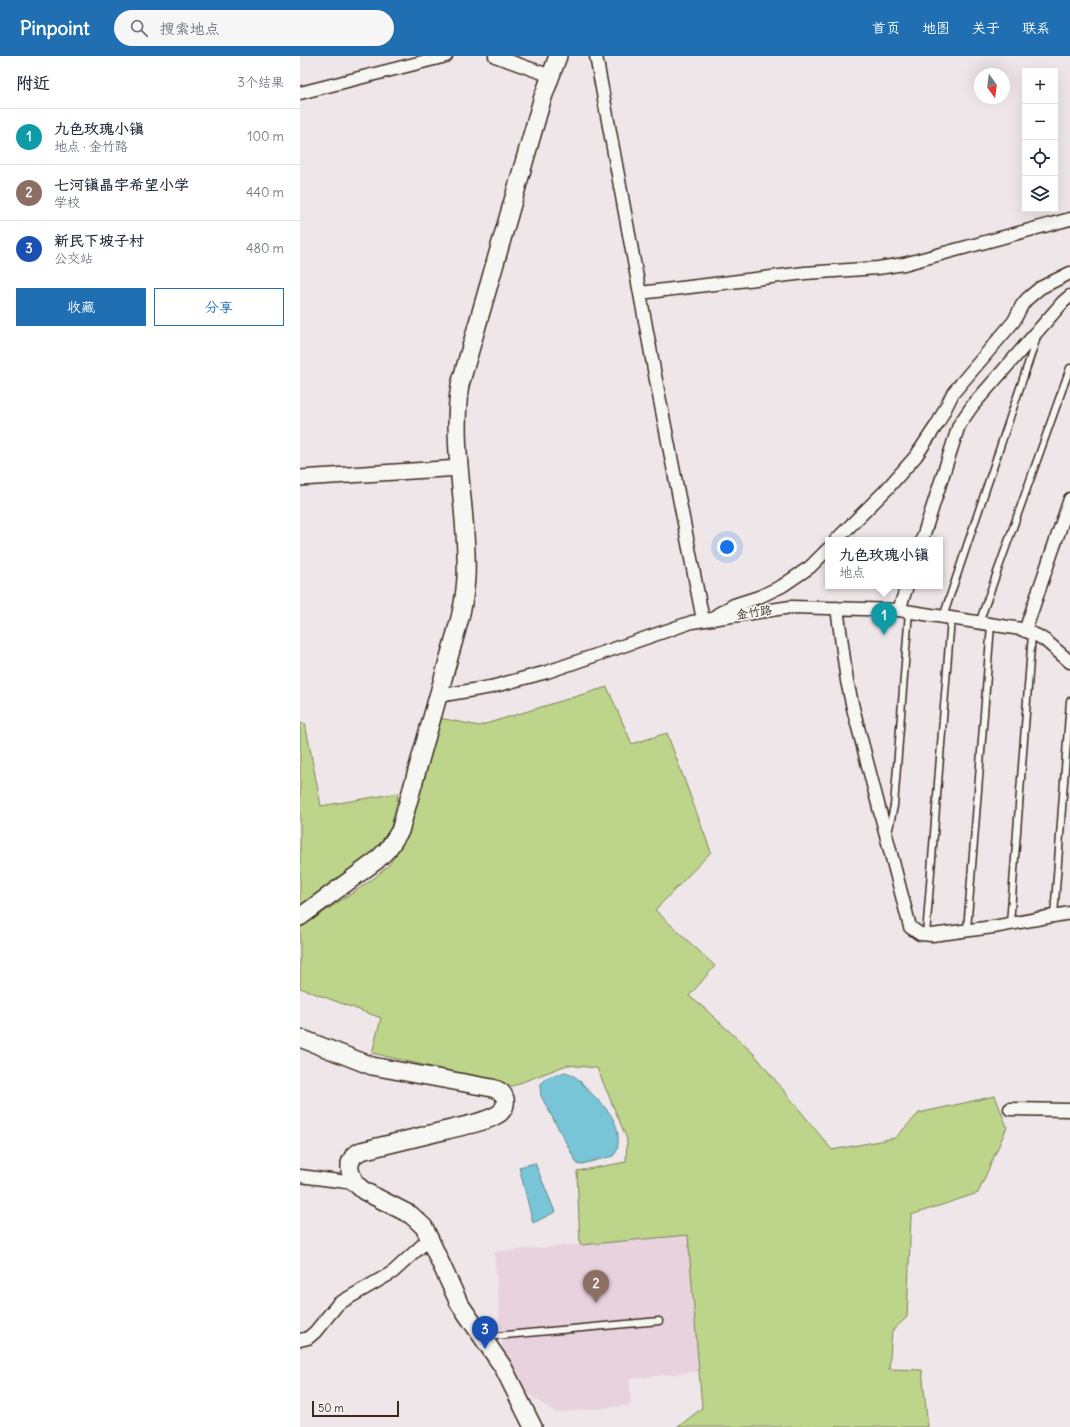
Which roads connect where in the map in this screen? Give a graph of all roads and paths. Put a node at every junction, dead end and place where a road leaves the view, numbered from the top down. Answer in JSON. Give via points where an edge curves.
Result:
{"nodes":[{"id":1,"x":446,"y":56,"type":"edge"},
{"id":2,"x":495,"y":56,"type":"edge"},
{"id":3,"x":558,"y":56,"type":"edge"},
{"id":4,"x":596,"y":56,"type":"edge"},
{"id":5,"x":551,"y":76,"type":"junction"},
{"id":6,"x":300,"y":93,"type":"edge"},
{"id":7,"x":1070,"y":219,"type":"edge"},
{"id":8,"x":1070,"y":273,"type":"edge"},
{"id":9,"x":640,"y":293,"type":"junction"},
{"id":10,"x":1070,"y":296,"type":"edge"},
{"id":11,"x":1036,"y":333,"type":"junction"},
{"id":12,"x":1070,"y":368,"type":"edge"},
{"id":13,"x":460,"y":468,"type":"junction"},
{"id":14,"x":300,"y":478,"type":"edge"},
{"id":15,"x":1070,"y":499,"type":"edge"},
{"id":16,"x":839,"y":537,"type":"edge"},
{"id":17,"x":923,"y":537,"type":"edge"},
{"id":18,"x":825,"y":551,"type":"edge"},
{"id":19,"x":907,"y":589,"type":"edge"},
{"id":20,"x":838,"y":608,"type":"junction"},
{"id":21,"x":904,"y":611,"type":"junction"},
{"id":22,"x":947,"y":618,"type":"junction"},
{"id":23,"x":706,"y":619,"type":"junction"},
{"id":24,"x":985,"y":624,"type":"junction"},
{"id":25,"x":1028,"y":632,"type":"junction"},
{"id":26,"x":1070,"y":662,"type":"edge"},
{"id":27,"x":438,"y":696,"type":"junction"},
{"id":28,"x":1070,"y":701,"type":"edge"},
{"id":29,"x":887,"y":838,"type":"junction"},
{"id":30,"x":1070,"y":913,"type":"edge"},
{"id":31,"x":300,"y":916,"type":"edge"},
{"id":32,"x":1054,"y":916,"type":"junction"},
{"id":33,"x":1010,"y":924,"type":"junction"},
{"id":34,"x":967,"y":930,"type":"junction"},
{"id":35,"x":926,"y":936,"type":"junction"},
{"id":36,"x":300,"y":1038,"type":"edge"},
{"id":37,"x":1010,"y":1109,"type":"dead end"},
{"id":38,"x":1070,"y":1110,"type":"edge"},
{"id":39,"x":300,"y":1176,"type":"edge"},
{"id":40,"x":355,"y":1183,"type":"junction"},
{"id":41,"x":430,"y":1238,"type":"junction"},
{"id":42,"x":659,"y":1321,"type":"dead end"},
{"id":43,"x":482,"y":1337,"type":"junction"},
{"id":44,"x":300,"y":1340,"type":"edge"},
{"id":45,"x":533,"y":1427,"type":"edge"}],
"edges":[{"from":1,"to":6,"type":"street"},
{"from":2,"to":5,"type":"street"},
{"from":3,"to":5,"type":"main road"},
{"from":4,"to":9,"type":"street"},
{"from":5,"to":13,"type":"main road","via":[[460,385],[456,416]]},
{"from":7,"to":9,"type":"street","via":[[904,264]]},
{"from":8,"to":16,"type":"street","via":[[1040,288],[1027,299],[1014,321],[953,393],[938,423],[916,456]]},
{"from":9,"to":23,"type":"street"},
{"from":10,"to":11,"type":"street"},
{"from":11,"to":17,"type":"street","via":[[958,425]]},
{"from":11,"to":22,"type":"lane","via":[[1036,340]]},
{"from":12,"to":24,"type":"lane"},
{"from":13,"to":14,"type":"street"},
{"from":13,"to":27,"type":"main road","via":[[466,580],[462,612]]},
{"from":15,"to":25,"type":"street"},
{"from":18,"to":23,"type":"street","via":[[810,567],[782,586]]},
{"from":19,"to":21,"type":"street"},
{"from":20,"to":21,"type":"street","name":"金竹路"},
{"from":20,"to":23,"type":"street","name":"金竹路","via":[[791,607]]},
{"from":20,"to":29,"type":"street","via":[[847,681]]},
{"from":21,"to":22,"type":"street","name":"金竹路"},
{"from":21,"to":29,"type":"lane","via":[[894,806]]},
{"from":22,"to":24,"type":"street","name":"金竹路"},
{"from":22,"to":35,"type":"lane"},
{"from":23,"to":27,"type":"street","name":"金竹路","via":[[547,672],[491,687]]},
{"from":24,"to":25,"type":"street","name":"金竹路"},
{"from":24,"to":34,"type":"lane"},
{"from":25,"to":26,"type":"street","name":"金竹路","via":[[1046,641]]},
{"from":25,"to":33,"type":"lane"},
{"from":27,"to":31,"type":"main road","via":[[396,838],[376,861]]},
{"from":28,"to":32,"type":"lane"},
{"from":29,"to":35,"type":"street","via":[[910,927]]},
{"from":30,"to":32,"type":"street"},
{"from":32,"to":33,"type":"street"},
{"from":33,"to":34,"type":"street"},
{"from":34,"to":35,"type":"street"},
{"from":36,"to":40,"type":"main road","via":[[372,1066],[492,1088],[500,1091],[505,1098],[502,1110],[491,1117],[357,1153],[350,1163]]},
{"from":37,"to":38,"type":"street"},
{"from":39,"to":40,"type":"street"},
{"from":40,"to":41,"type":"main road","via":[[364,1192],[422,1223]]},
{"from":41,"to":43,"type":"main road","via":[[460,1303]]},
{"from":41,"to":44,"type":"street","via":[[393,1272],[342,1301],[315,1332]]},
{"from":42,"to":43,"type":"lane"},
{"from":43,"to":45,"type":"main road","via":[[503,1367]]}]}
